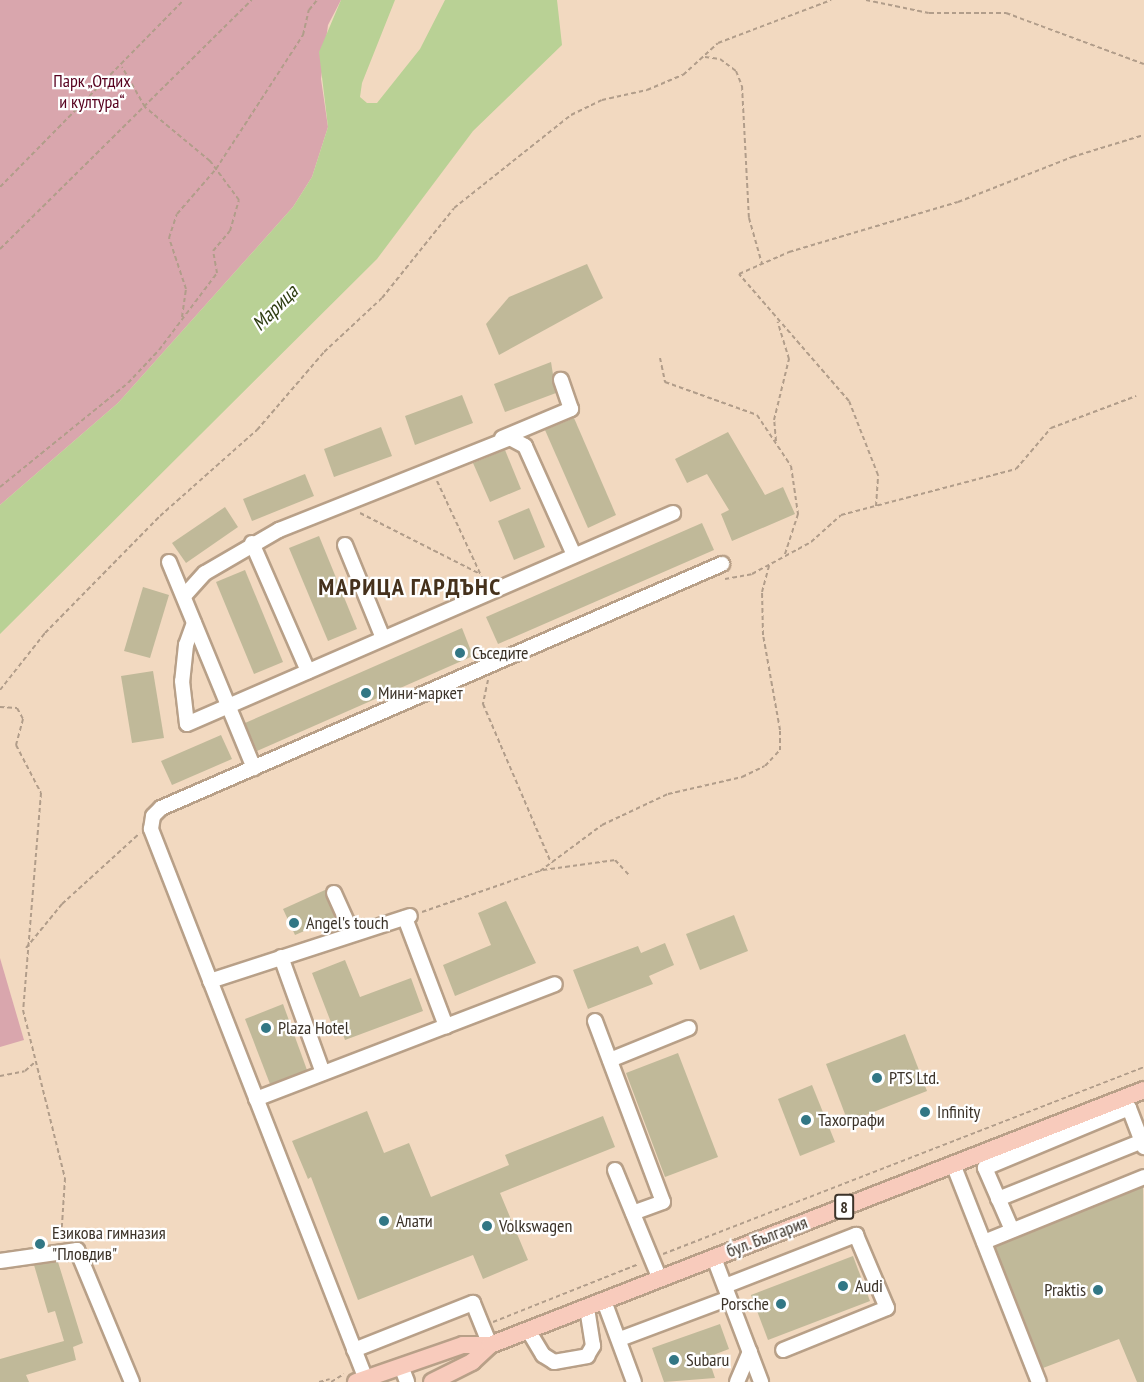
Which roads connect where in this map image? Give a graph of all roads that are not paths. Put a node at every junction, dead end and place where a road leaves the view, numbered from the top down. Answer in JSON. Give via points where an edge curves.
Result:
{"nodes":[{"id":1,"x":561,"y":380,"type":"dead end"},
{"id":2,"x":497,"y":440,"type":"junction"},
{"id":3,"x":673,"y":513,"type":"dead end"},
{"id":4,"x":252,"y":543,"type":"junction"},
{"id":5,"x":345,"y":545,"type":"dead end"},
{"id":6,"x":574,"y":555,"type":"junction"},
{"id":7,"x":169,"y":562,"type":"dead end"},
{"id":8,"x":722,"y":564,"type":"dead end"},
{"id":9,"x":184,"y":596,"type":"junction"},
{"id":10,"x":194,"y":623,"type":"junction"},
{"id":11,"x":383,"y":638,"type":"junction"},
{"id":12,"x":308,"y":670,"type":"junction"},
{"id":13,"x":228,"y":705,"type":"junction"},
{"id":14,"x":254,"y":768,"type":"junction"},
{"id":15,"x":334,"y":893,"type":"dead end"},
{"id":16,"x":352,"y":933,"type":"junction"},
{"id":17,"x":281,"y":957,"type":"junction"},
{"id":18,"x":210,"y":981,"type":"junction"},
{"id":19,"x":555,"y":984,"type":"dead end"},
{"id":20,"x":595,"y":1021,"type":"dead end"},
{"id":21,"x":446,"y":1026,"type":"junction"},
{"id":22,"x":689,"y":1028,"type":"dead end"},
{"id":23,"x":610,"y":1060,"type":"junction"},
{"id":24,"x":323,"y":1073,"type":"junction"},
{"id":25,"x":1144,"y":1090,"type":"edge"},
{"id":26,"x":256,"y":1099,"type":"junction"},
{"id":27,"x":1143,"y":1144,"type":"edge"},
{"id":28,"x":953,"y":1164,"type":"junction"},
{"id":29,"x":615,"y":1170,"type":"dead end"},
{"id":30,"x":1144,"y":1177,"type":"edge"},
{"id":31,"x":998,"y":1199,"type":"junction"},
{"id":32,"x":633,"y":1213,"type":"junction"},
{"id":33,"x":1012,"y":1230,"type":"junction"},
{"id":34,"x":984,"y":1242,"type":"junction"},
{"id":35,"x":714,"y":1258,"type":"junction"},
{"id":36,"x":0,"y":1261,"type":"edge"},
{"id":37,"x":660,"y":1279,"type":"junction"},
{"id":38,"x":727,"y":1292,"type":"junction"},
{"id":39,"x":604,"y":1301,"type":"junction"},
{"id":40,"x":587,"y":1307,"type":"junction"},
{"id":41,"x":528,"y":1330,"type":"junction"},
{"id":42,"x":620,"y":1339,"type":"junction"},
{"id":43,"x":490,"y":1345,"type":"junction"},
{"id":44,"x":354,"y":1350,"type":"junction"},
{"id":45,"x":783,"y":1350,"type":"dead end"},
{"id":46,"x":750,"y":1352,"type":"junction"},
{"id":47,"x":404,"y":1374,"type":"edge"},
{"id":48,"x":363,"y":1378,"type":"edge"},
{"id":49,"x":132,"y":1382,"type":"edge"},
{"id":50,"x":432,"y":1382,"type":"edge"},
{"id":51,"x":634,"y":1382,"type":"edge"},
{"id":52,"x":737,"y":1382,"type":"edge"},
{"id":53,"x":761,"y":1382,"type":"edge"},
{"id":54,"x":1039,"y":1382,"type":"edge"}],
"edges":[{"from":1,"to":2,"type":"street","via":[[571,409]]},
{"from":2,"to":4,"type":"street"},
{"from":2,"to":6,"type":"street","via":[[510,438],[525,446]]},
{"from":3,"to":6,"type":"street"},
{"from":4,"to":9,"type":"street","via":[[205,573]]},
{"from":4,"to":12,"type":"street"},
{"from":5,"to":11,"type":"street"},
{"from":6,"to":11,"type":"street"},
{"from":7,"to":9,"type":"street"},
{"from":8,"to":14,"type":"street"},
{"from":9,"to":10,"type":"street"},
{"from":10,"to":13,"type":"street"},
{"from":10,"to":13,"type":"street","via":[[186,645],[182,681],[186,723]]},
{"from":11,"to":12,"type":"street"},
{"from":12,"to":13,"type":"street"},
{"from":13,"to":14,"type":"street"},
{"from":14,"to":18,"type":"street","via":[[161,808],[153,816],[151,829]]},
{"from":15,"to":16,"type":"street"},
{"from":16,"to":17,"type":"street"},
{"from":16,"to":21,"type":"street","via":[[408,917]]},
{"from":17,"to":18,"type":"street"},
{"from":17,"to":24,"type":"street"},
{"from":18,"to":26,"type":"street"},
{"from":19,"to":21,"type":"street"},
{"from":20,"to":23,"type":"street"},
{"from":21,"to":24,"type":"street"},
{"from":22,"to":23,"type":"street"},
{"from":23,"to":32,"type":"street","via":[[663,1202]]},
{"from":24,"to":26,"type":"street"},
{"from":25,"to":28,"type":"main road","name":"бул. България","number":"8"},
{"from":26,"to":44,"type":"street"},
{"from":27,"to":31,"type":"street"},
{"from":27,"to":31,"type":"street","via":[[1130,1108],[985,1168]]},
{"from":28,"to":34,"type":"street"},
{"from":28,"to":35,"type":"main road","name":"бул. България","number":"8"},
{"from":29,"to":32,"type":"street"},
{"from":30,"to":33,"type":"street"},
{"from":31,"to":33,"type":"street"},
{"from":32,"to":37,"type":"street"},
{"from":33,"to":34,"type":"street"},
{"from":34,"to":54,"type":"street"},
{"from":35,"to":37,"type":"main road","name":"бул. България","number":"8"},
{"from":35,"to":38,"type":"street"},
{"from":36,"to":49,"type":"street","via":[[61,1249],[77,1250],[89,1270]]},
{"from":37,"to":39,"type":"main road","name":"бул. България","number":"8"},
{"from":38,"to":42,"type":"street"},
{"from":38,"to":45,"type":"street","via":[[856,1235],[887,1308]]},
{"from":38,"to":46,"type":"street"},
{"from":39,"to":40,"type":"main road","name":"бул. България","number":"8"},
{"from":39,"to":42,"type":"street"},
{"from":40,"to":41,"type":"main road","name":"бул. България","number":"8"},
{"from":40,"to":41,"type":"street","via":[[593,1346],[587,1356],[554,1362],[543,1355]]},
{"from":41,"to":43,"type":"main road","name":"бул. България","number":"8"},
{"from":42,"to":51,"type":"street"},
{"from":43,"to":44,"type":"street","via":[[473,1303]]},
{"from":43,"to":47,"type":"main road","name":"бул. България","number":"8","via":[[463,1345]]},
{"from":43,"to":50,"type":"main road","name":"бул. България","number":"8","via":[[472,1362]]},
{"from":44,"to":48,"type":"street"},
{"from":46,"to":52,"type":"street"},
{"from":46,"to":53,"type":"street"},
{"from":47,"to":48,"type":"main road","name":"бул. България","number":"8"}]}
